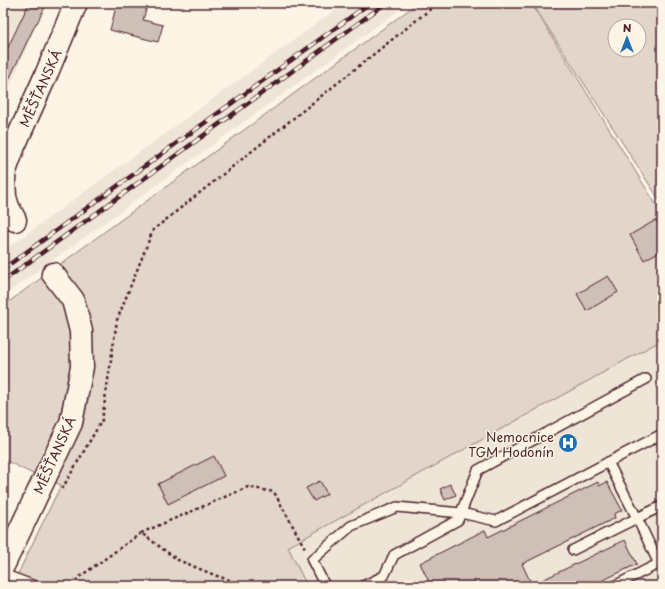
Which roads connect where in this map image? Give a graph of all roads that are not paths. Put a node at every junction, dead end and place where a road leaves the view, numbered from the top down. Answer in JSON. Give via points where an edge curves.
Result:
{"nodes":[{"id":1,"x":76,"y":3,"type":"edge"},
{"id":2,"x":4,"y":170,"type":"edge"},
{"id":3,"x":15,"y":220,"type":"dead end"},
{"id":4,"x":53,"y":274,"type":"dead end"},
{"id":5,"x":646,"y":378,"type":"dead end"},
{"id":6,"x":662,"y":434,"type":"edge"},
{"id":7,"x":608,"y":462,"type":"junction"},
{"id":8,"x":662,"y":506,"type":"edge"},
{"id":9,"x":461,"y":513,"type":"junction"},
{"id":10,"x":637,"y":518,"type":"junction"},
{"id":11,"x":573,"y":550,"type":"dead end"},
{"id":12,"x":661,"y":563,"type":"edge"},
{"id":13,"x":3,"y":566,"type":"edge"},
{"id":14,"x":3,"y":574,"type":"edge"},
{"id":15,"x":35,"y":586,"type":"edge"},
{"id":16,"x":325,"y":586,"type":"edge"},
{"id":17,"x":363,"y":586,"type":"edge"},
{"id":18,"x":614,"y":586,"type":"edge"}],
"edges":[{"from":1,"to":2,"type":"main road","name":"MĚŠŤANSKÁ"},
{"from":2,"to":3,"type":"main road","name":"MĚŠŤANSKÁ","via":[[5,198]]},
{"from":4,"to":13,"type":"main road","name":"MĚŠŤANSKÁ","via":[[73,300],[81,331],[82,367],[71,423]]},
{"from":5,"to":9,"type":"lane","via":[[478,470]]},
{"from":6,"to":7,"type":"lane"},
{"from":7,"to":9,"type":"lane","via":[[496,521]]},
{"from":7,"to":10,"type":"lane"},
{"from":8,"to":10,"type":"lane"},
{"from":9,"to":16,"type":"lane","via":[[396,507],[351,526],[312,560]]},
{"from":9,"to":17,"type":"lane","via":[[458,520],[394,555],[384,576]]},
{"from":10,"to":11,"type":"lane"},
{"from":10,"to":12,"type":"lane"},
{"from":12,"to":18,"type":"lane"},
{"from":14,"to":15,"type":"lane"}]}
